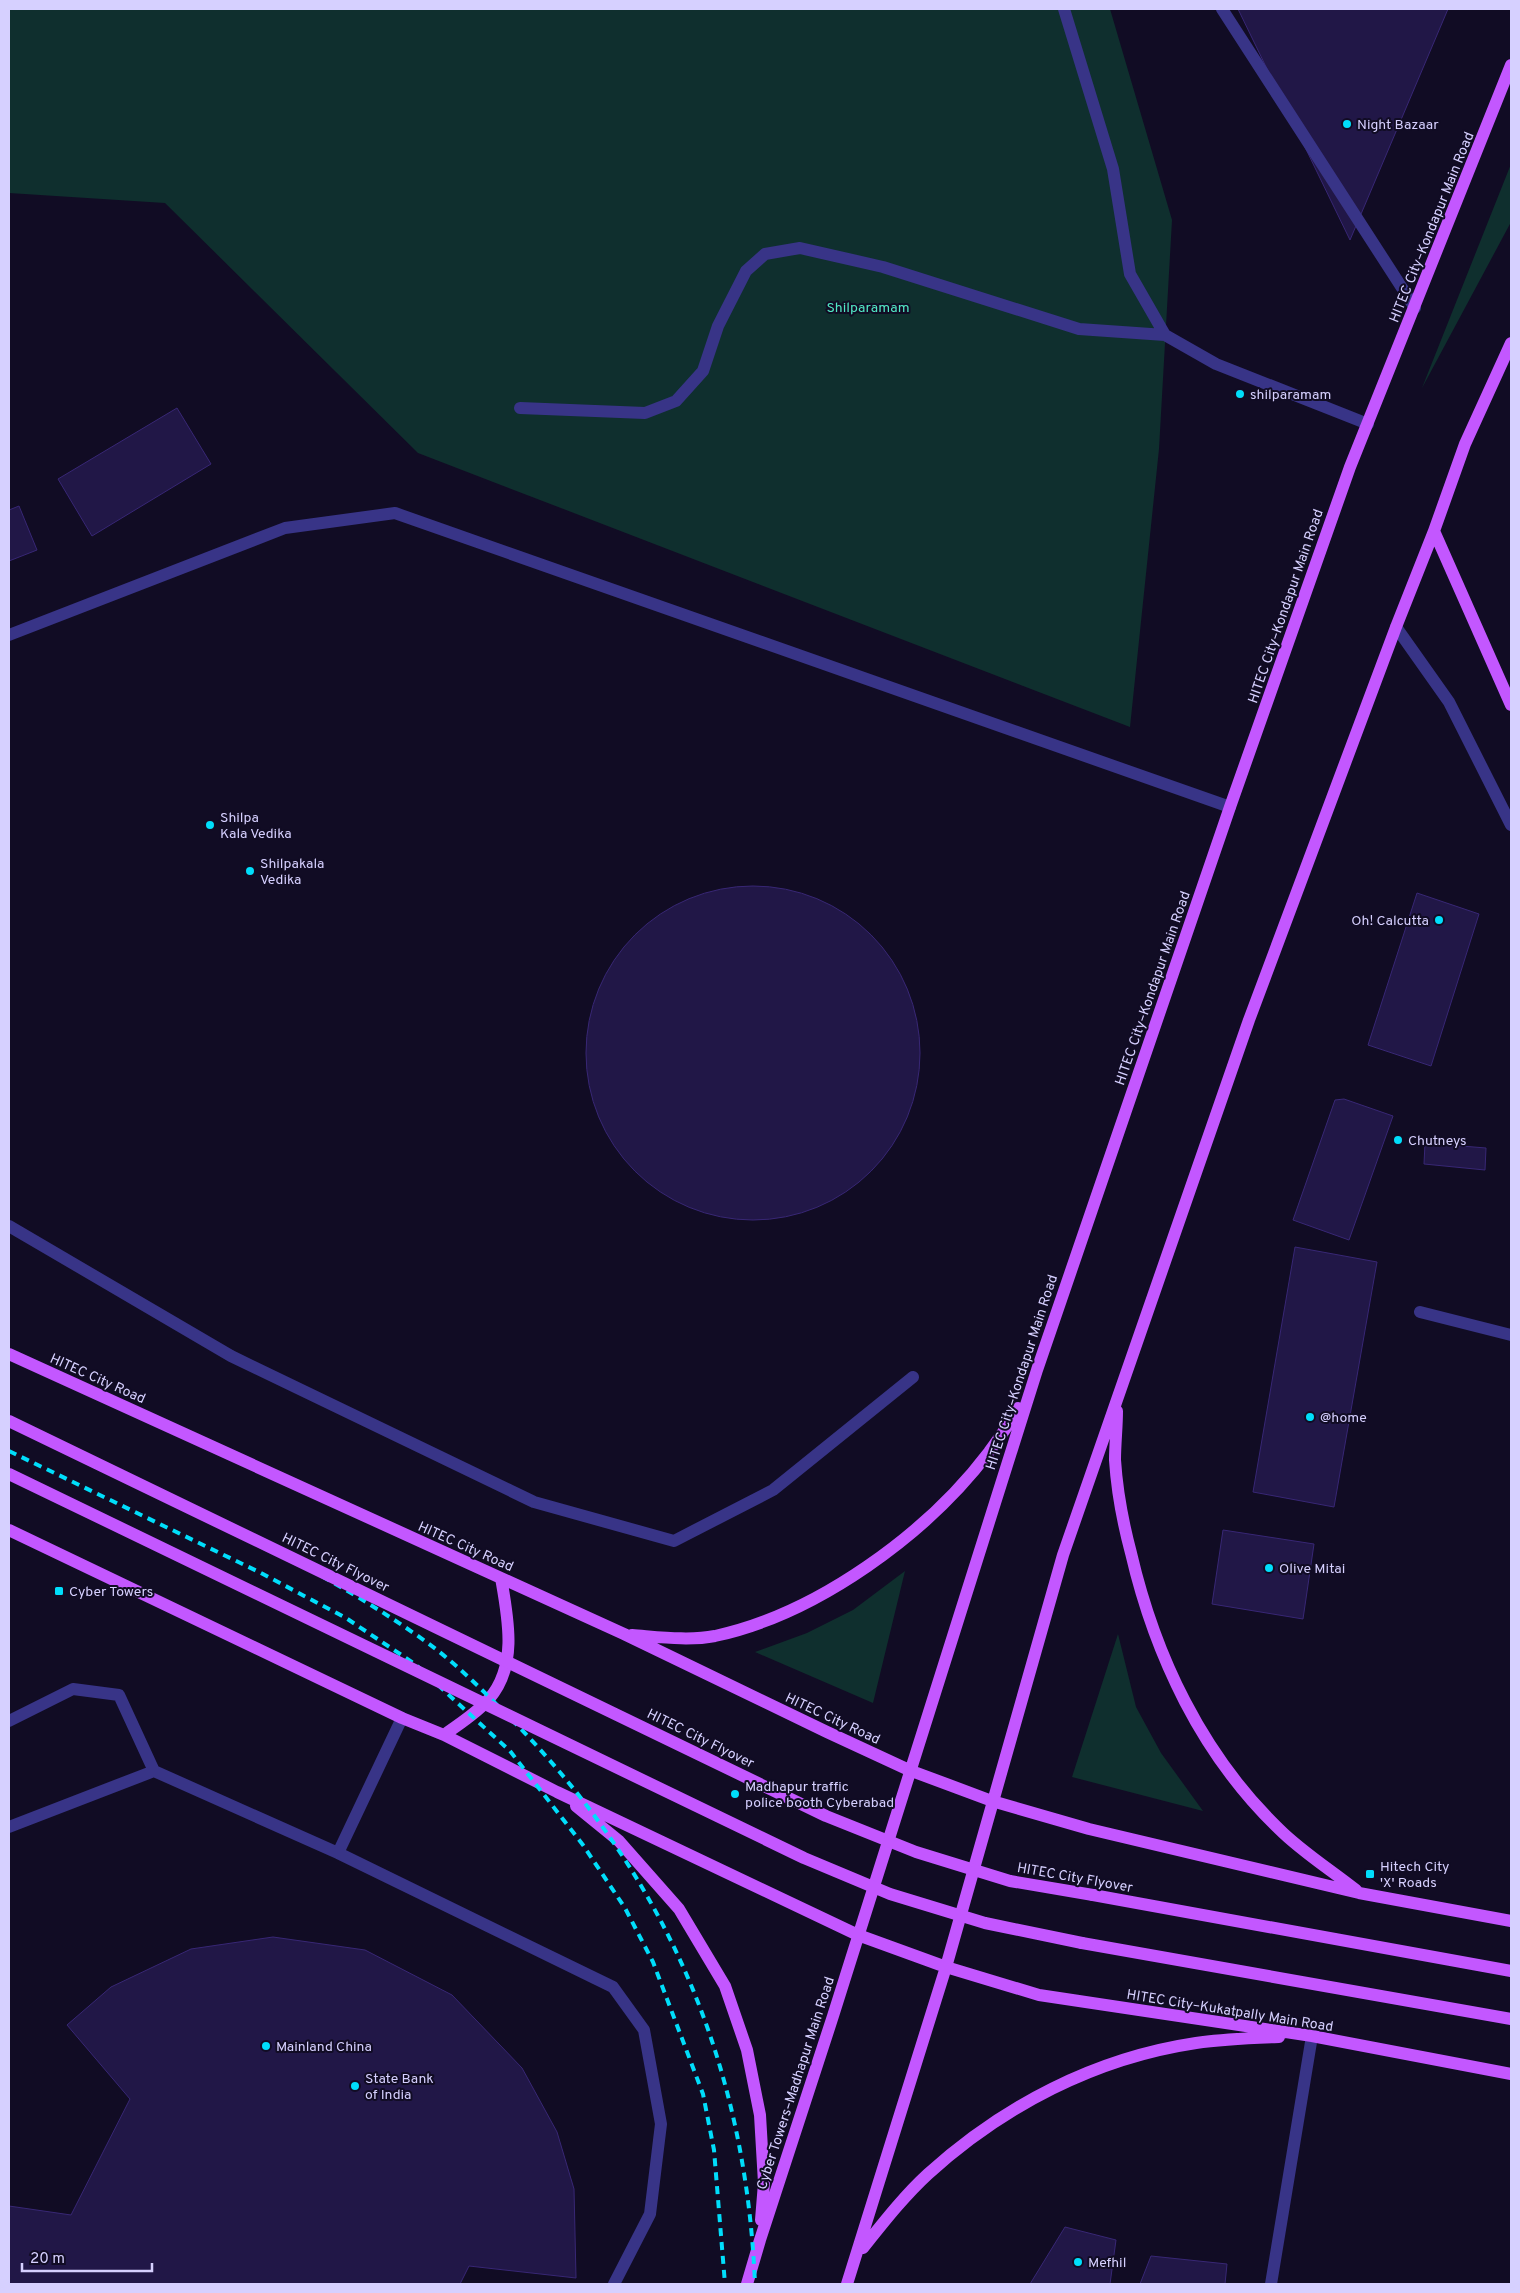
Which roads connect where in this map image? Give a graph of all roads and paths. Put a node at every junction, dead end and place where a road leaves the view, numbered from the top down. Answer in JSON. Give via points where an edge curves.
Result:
{"nodes":[{"id":1,"x":1064,"y":9,"type":"edge"},
{"id":2,"x":1222,"y":9,"type":"edge"},
{"id":3,"x":1511,"y":65,"type":"edge"},
{"id":4,"x":1415,"y":308,"type":"junction"},
{"id":5,"x":1165,"y":335,"type":"junction"},
{"id":6,"x":1511,"y":342,"type":"edge"},
{"id":7,"x":520,"y":408,"type":"dead end"},
{"id":8,"x":1368,"y":424,"type":"junction"},
{"id":9,"x":1434,"y":531,"type":"junction"},
{"id":10,"x":1396,"y":627,"type":"junction"},
{"id":11,"x":9,"y":635,"type":"edge"},
{"id":12,"x":1511,"y":705,"type":"edge"},
{"id":13,"x":1230,"y":807,"type":"junction"},
{"id":14,"x":1511,"y":826,"type":"edge"},
{"id":15,"x":9,"y":1226,"type":"edge"},
{"id":16,"x":1420,"y":1312,"type":"dead end"},
{"id":17,"x":1511,"y":1335,"type":"edge"},
{"id":18,"x":9,"y":1354,"type":"edge"},
{"id":19,"x":1037,"y":1370,"type":"junction"},
{"id":20,"x":913,"y":1377,"type":"dead end"},
{"id":21,"x":1118,"y":1398,"type":"junction"},
{"id":22,"x":9,"y":1421,"type":"edge"},
{"id":23,"x":9,"y":1474,"type":"edge"},
{"id":24,"x":9,"y":1530,"type":"edge"},
{"id":25,"x":501,"y":1578,"type":"junction"},
{"id":26,"x":624,"y":1634,"type":"junction"},
{"id":27,"x":402,"y":1718,"type":"junction"},
{"id":28,"x":9,"y":1721,"type":"edge"},
{"id":29,"x":444,"y":1735,"type":"junction"},
{"id":30,"x":909,"y":1770,"type":"junction"},
{"id":31,"x":154,"y":1771,"type":"junction"},
{"id":32,"x":557,"y":1792,"type":"junction"},
{"id":33,"x":992,"y":1801,"type":"junction"},
{"id":34,"x":9,"y":1828,"type":"edge"},
{"id":35,"x":338,"y":1853,"type":"junction"},
{"id":36,"x":1359,"y":1893,"type":"junction"},
{"id":37,"x":1511,"y":1921,"type":"edge"},
{"id":38,"x":858,"y":1935,"type":"junction"},
{"id":39,"x":946,"y":1967,"type":"junction"},
{"id":40,"x":1511,"y":1970,"type":"edge"},
{"id":41,"x":1511,"y":2019,"type":"edge"},
{"id":42,"x":1312,"y":2036,"type":"junction"},
{"id":43,"x":1511,"y":2074,"type":"edge"},
{"id":44,"x":760,"y":2240,"type":"junction"},
{"id":45,"x":858,"y":2254,"type":"junction"},
{"id":46,"x":614,"y":2284,"type":"edge"},
{"id":47,"x":747,"y":2284,"type":"edge"},
{"id":48,"x":847,"y":2284,"type":"edge"},
{"id":49,"x":1271,"y":2284,"type":"edge"}],
"edges":[{"from":1,"to":5,"type":"street","via":[[1113,168],[1130,274]]},
{"from":2,"to":4,"type":"street"},
{"from":3,"to":4,"type":"main road","name":"HITEC City–Kondapur Main Road"},
{"from":4,"to":8,"type":"main road","name":"HITEC City–Kondapur Main Road"},
{"from":5,"to":7,"type":"street","via":[[1079,329],[883,267],[800,248],[765,254],[746,271],[718,326],[703,371],[676,401],[645,413]]},
{"from":5,"to":8,"type":"street","via":[[1216,364]]},
{"from":6,"to":9,"type":"main road","via":[[1465,444]]},
{"from":8,"to":13,"type":"main road","name":"HITEC City–Kondapur Main Road"},
{"from":9,"to":10,"type":"main road"},
{"from":9,"to":12,"type":"main road"},
{"from":10,"to":14,"type":"street","via":[[1449,702]]},
{"from":10,"to":21,"type":"main road","via":[[1249,1020]]},
{"from":11,"to":13,"type":"street","via":[[285,528],[395,513]]},
{"from":13,"to":19,"type":"main road","name":"HITEC City–Kondapur Main Road"},
{"from":15,"to":20,"type":"street","via":[[231,1356],[534,1502],[674,1541],[773,1490]]},
{"from":16,"to":17,"type":"street"},
{"from":18,"to":25,"type":"main road","name":"HITEC City Road"},
{"from":19,"to":26,"type":"main road","via":[[1011,1422],[972,1475],[925,1522],[873,1564],[816,1597],[766,1620],[714,1636],[670,1638]]},
{"from":19,"to":30,"type":"main road","name":"HITEC City–Kondapur Main Road"},
{"from":21,"to":33,"type":"main road","via":[[1062,1555]]},
{"from":21,"to":36,"type":"main road","via":[[1115,1460],[1124,1525],[1160,1650],[1188,1709],[1228,1774],[1279,1830]]},
{"from":22,"to":40,"type":"main road","name":"HITEC City Flyover","bridge":true,"via":[[826,1816],[916,1852],[1010,1881]]},
{"from":23,"to":41,"type":"main road","bridge":true,"via":[[804,1858],[890,1894],[985,1923],[1082,1943]]},
{"from":24,"to":27,"type":"main road"},
{"from":25,"to":26,"type":"main road","name":"HITEC City Road"},
{"from":25,"to":29,"type":"main road","via":[[507,1613],[507,1667],[499,1686],[488,1700]]},
{"from":26,"to":30,"type":"main road","name":"HITEC City Road"},
{"from":27,"to":29,"type":"main road"},
{"from":27,"to":35,"type":"street"},
{"from":28,"to":31,"type":"street","via":[[73,1690],[119,1695]]},
{"from":29,"to":32,"type":"main road"},
{"from":30,"to":33,"type":"main road","name":"HITEC City Road"},
{"from":30,"to":38,"type":"main road","name":"HITEC City–Kondapur Main Road"},
{"from":31,"to":34,"type":"street"},
{"from":31,"to":35,"type":"street"},
{"from":32,"to":38,"type":"main road"},
{"from":32,"to":44,"type":"main road","via":[[619,1841],[679,1909],[725,1986],[748,2050],[760,2115],[764,2182]]},
{"from":33,"to":36,"type":"main road","name":"HITEC City Road","via":[[1089,1829]]},
{"from":33,"to":39,"type":"main road"},
{"from":35,"to":46,"type":"street","via":[[613,1987],[644,2030],[661,2124],[659,2142],[650,2214]]},
{"from":36,"to":37,"type":"main road","name":"HITEC City Road"},
{"from":38,"to":39,"type":"main road","name":"HITEC City–Kukatpally Main Road"},
{"from":38,"to":44,"type":"main road","name":"Cyber Towers–Madhapur Main Road"},
{"from":39,"to":42,"type":"main road","name":"HITEC City–Kukatpally Main Road","via":[[1039,1995]]},
{"from":39,"to":45,"type":"main road"},
{"from":42,"to":43,"type":"main road","name":"HITEC City–Kukatpally Main Road"},
{"from":42,"to":45,"type":"main road","via":[[1187,2044],[1141,2054],[1089,2071],[1038,2094],[980,2131],[926,2175]]},
{"from":42,"to":49,"type":"street"},
{"from":44,"to":47,"type":"main road"},
{"from":45,"to":48,"type":"main road"}]}
